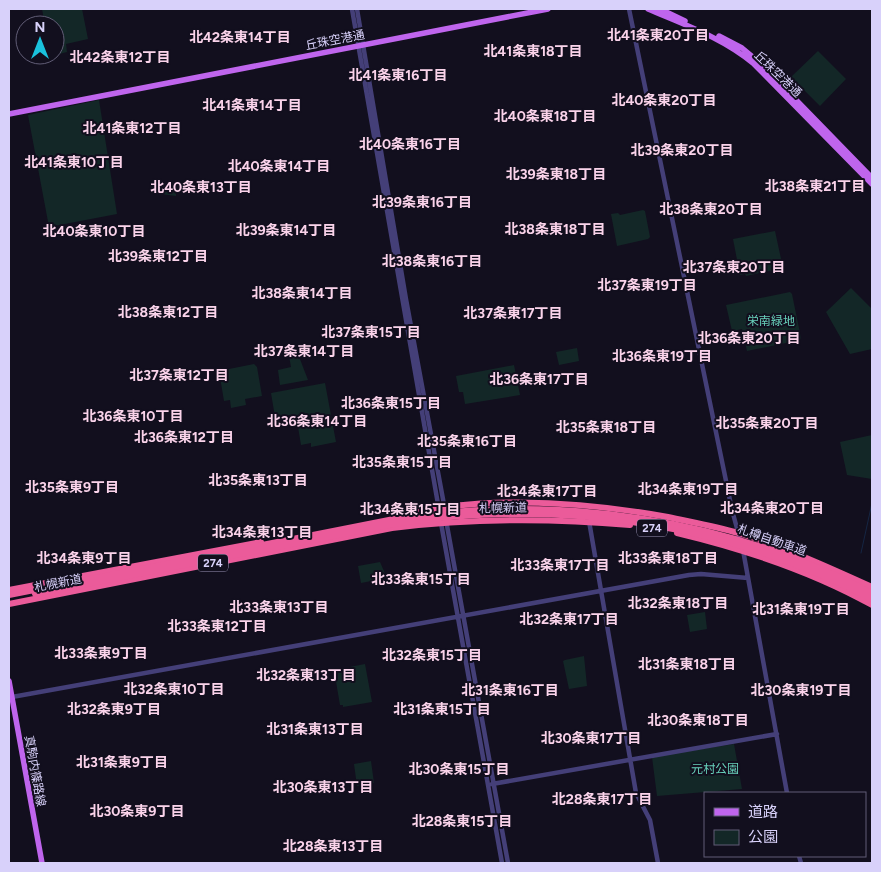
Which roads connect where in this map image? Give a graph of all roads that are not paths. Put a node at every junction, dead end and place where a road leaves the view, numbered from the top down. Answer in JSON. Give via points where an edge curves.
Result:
{"nodes":[{"id":1,"x":352,"y":9,"type":"edge"},
{"id":2,"x":357,"y":9,"type":"edge"},
{"id":3,"x":548,"y":9,"type":"edge"},
{"id":4,"x":628,"y":9,"type":"edge"},
{"id":5,"x":648,"y":9,"type":"edge"},
{"id":6,"x":660,"y":9,"type":"edge"},
{"id":7,"x":361,"y":45,"type":"junction"},
{"id":8,"x":9,"y":114,"type":"edge"},
{"id":9,"x":872,"y":178,"type":"edge"},
{"id":10,"x":872,"y":184,"type":"edge"},
{"id":11,"x":441,"y":508,"type":"junction"},
{"id":12,"x":589,"y":521,"type":"junction"},
{"id":13,"x":444,"y":522,"type":"junction"},
{"id":14,"x":738,"y":533,"type":"junction"},
{"id":15,"x":744,"y":551,"type":"junction"},
{"id":16,"x":748,"y":578,"type":"junction"},
{"id":17,"x":872,"y":587,"type":"edge"},
{"id":18,"x":9,"y":590,"type":"edge"},
{"id":19,"x":601,"y":591,"type":"junction"},
{"id":20,"x":872,"y":593,"type":"edge"},
{"id":21,"x":9,"y":595,"type":"edge"},
{"id":22,"x":9,"y":599,"type":"edge"},
{"id":23,"x":872,"y":599,"type":"edge"},
{"id":24,"x":9,"y":604,"type":"edge"},
{"id":25,"x":872,"y":604,"type":"edge"},
{"id":26,"x":461,"y":616,"type":"junction"},
{"id":27,"x":9,"y":681,"type":"edge"},
{"id":28,"x":12,"y":696,"type":"junction"},
{"id":29,"x":777,"y":734,"type":"junction"},
{"id":30,"x":631,"y":760,"type":"junction"},
{"id":31,"x":491,"y":784,"type":"junction"},
{"id":32,"x":788,"y":792,"type":"edge"},
{"id":33,"x":42,"y":863,"type":"edge"},
{"id":34,"x":502,"y":863,"type":"edge"},
{"id":35,"x":508,"y":863,"type":"edge"},
{"id":36,"x":658,"y":863,"type":"edge"}],
"edges":[{"from":1,"to":7,"type":"street"},
{"from":2,"to":7,"type":"street"},
{"from":3,"to":7,"type":"main road","name":"丘珠空港通"},
{"from":4,"to":14,"type":"street"},
{"from":5,"to":10,"type":"main road","name":"丘珠空港通","via":[[716,38],[741,53]]},
{"from":6,"to":9,"type":"main road","name":"丘珠空港通","via":[[742,48]]},
{"from":7,"to":8,"type":"main road","name":"丘珠空港通"},
{"from":7,"to":11,"type":"street","via":[[390,235]]},
{"from":11,"to":13,"type":"street"},
{"from":11,"to":14,"type":"highway","name":"札幌新道","number":"274","via":[[507,503],[584,506],[628,510]]},
{"from":11,"to":18,"type":"highway","name":"札幌新道","number":"274"},
{"from":12,"to":13,"type":"highway","name":"札幌新道","number":"274","via":[[512,519]]},
{"from":12,"to":15,"type":"highway","name":"札幌新道","number":"274","via":[[678,533]]},
{"from":12,"to":19,"type":"street"},
{"from":13,"to":24,"type":"highway","name":"札幌新道","number":"274","via":[[392,528]]},
{"from":13,"to":26,"type":"street"},
{"from":14,"to":15,"type":"street"},
{"from":14,"to":17,"type":"highway","name":"札幌新道","number":"274","via":[[798,554]]},
{"from":15,"to":16,"type":"street"},
{"from":15,"to":25,"type":"highway","name":"札幌新道","number":"274","via":[[809,575]]},
{"from":16,"to":19,"type":"street","via":[[689,575]]},
{"from":16,"to":29,"type":"street"},
{"from":19,"to":26,"type":"street"},
{"from":19,"to":30,"type":"street"},
{"from":20,"to":21,"type":"highway","name":"札樽自動車道","bridge":true,"via":[[789,556],[679,524],[583,510],[538,508],[399,518]]},
{"from":22,"to":23,"type":"highway","name":"札樽自動車道","bridge":true,"via":[[400,523],[453,516],[538,513],[632,521],[720,540],[821,574]]},
{"from":26,"to":28,"type":"street"},
{"from":26,"to":31,"type":"street"},
{"from":27,"to":28,"type":"main road","name":"真駒内篠路線"},
{"from":28,"to":33,"type":"main road","name":"真駒内篠路線"},
{"from":29,"to":30,"type":"street"},
{"from":29,"to":32,"type":"street"},
{"from":30,"to":31,"type":"street"},
{"from":30,"to":36,"type":"street","via":[[636,793],[650,820]]},
{"from":31,"to":34,"type":"street"},
{"from":31,"to":35,"type":"street"}]}
